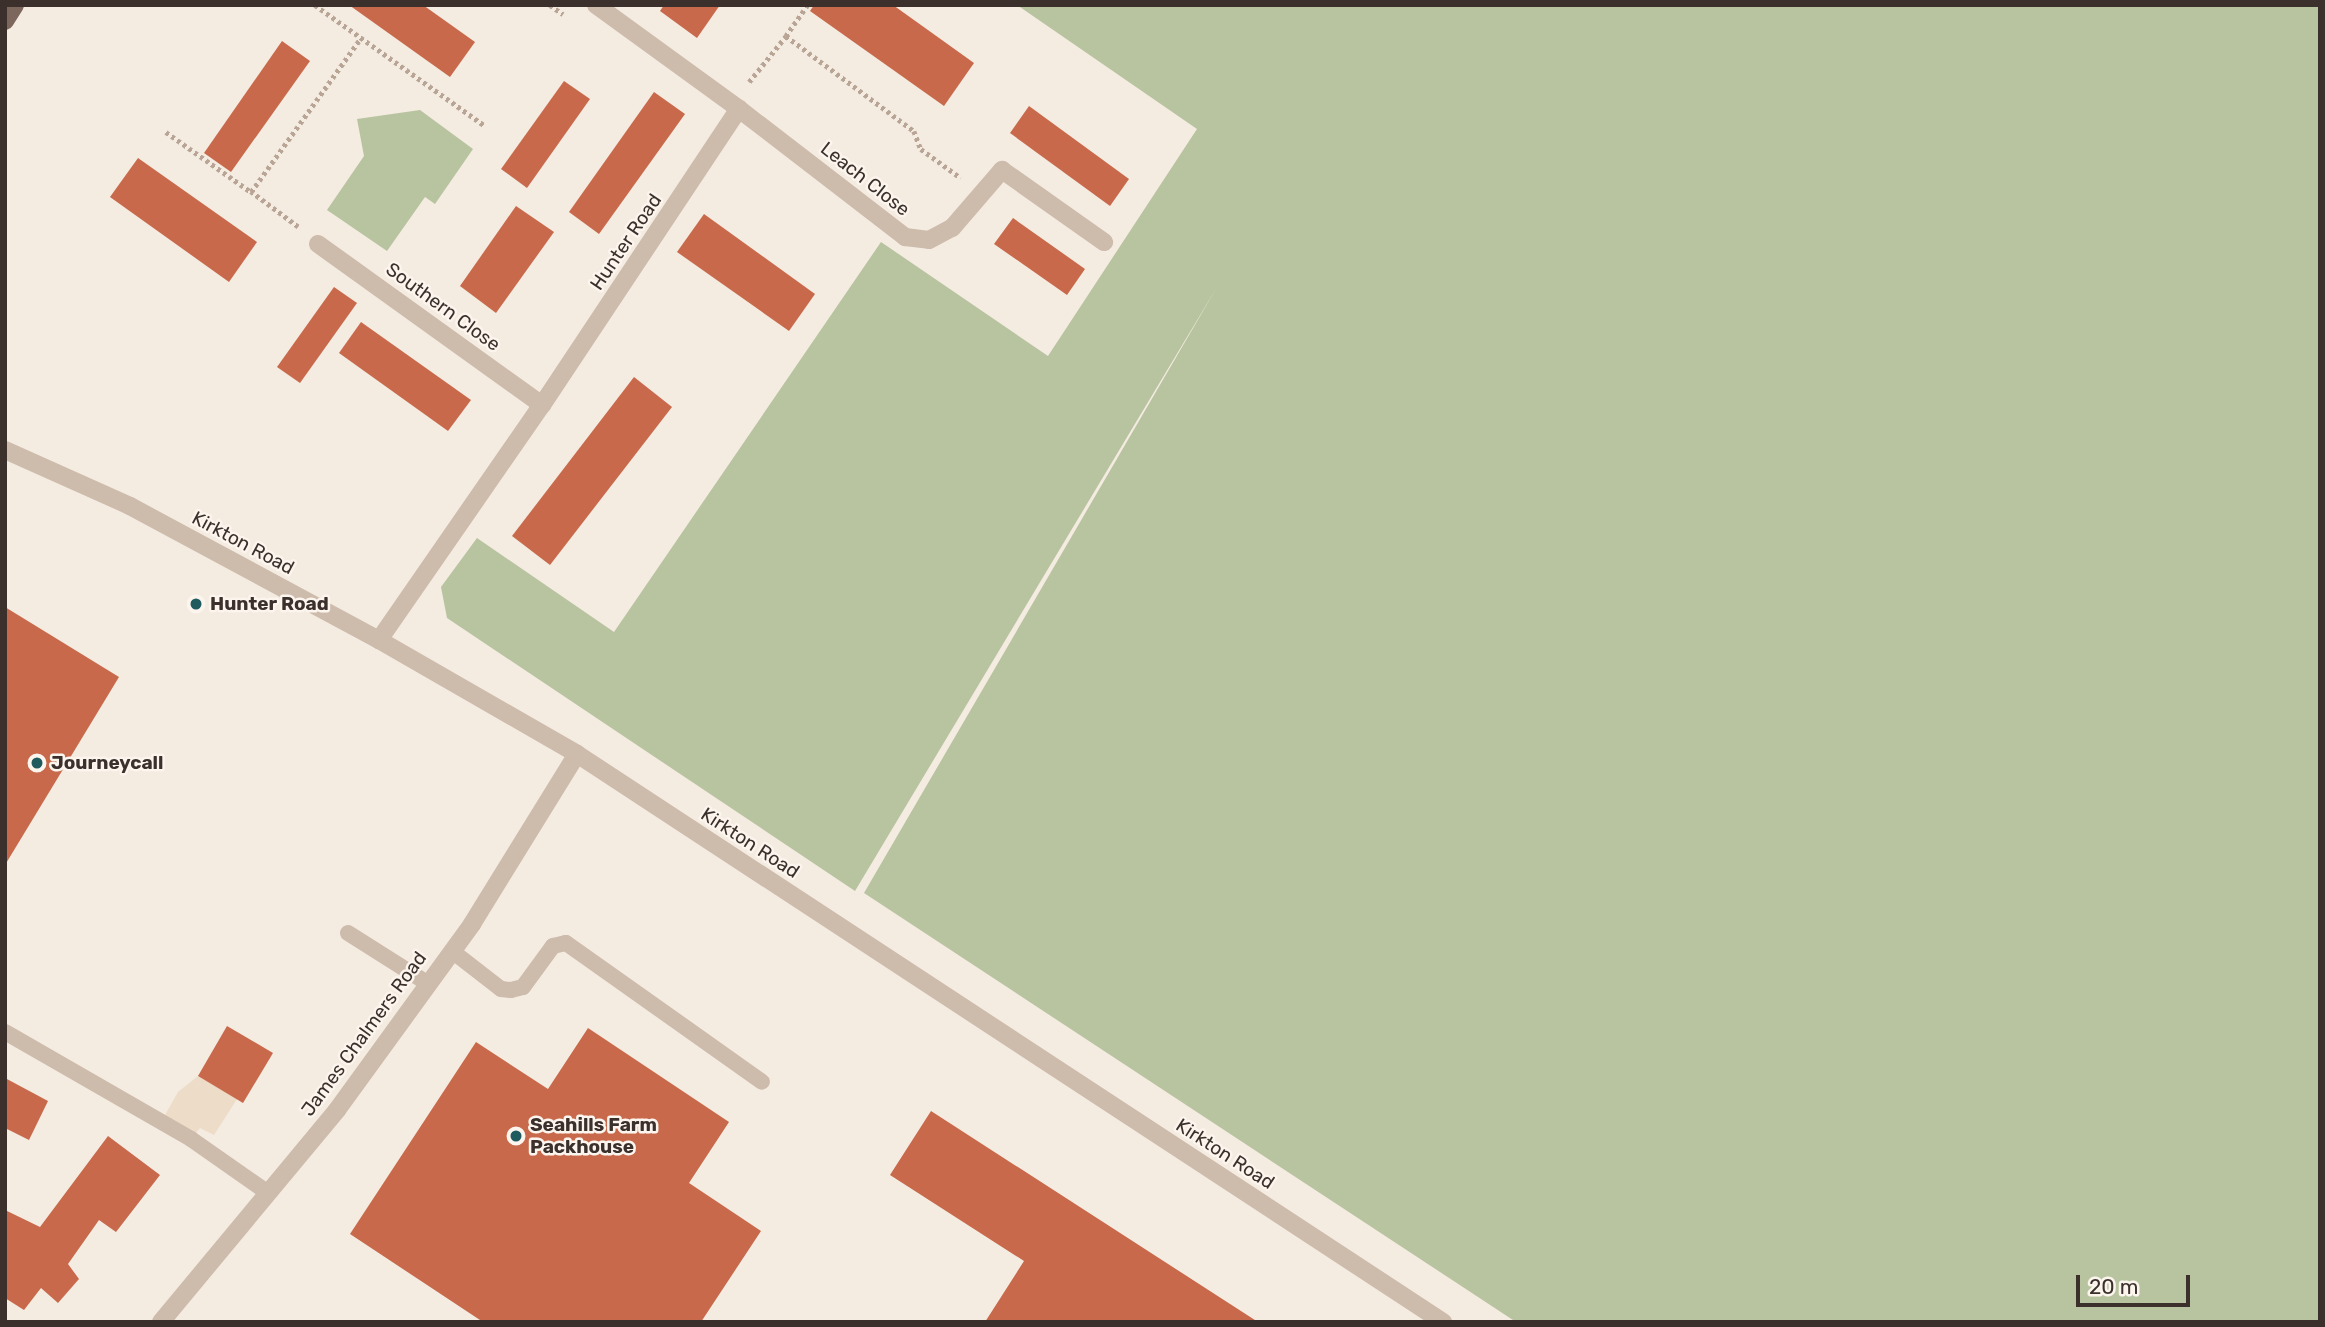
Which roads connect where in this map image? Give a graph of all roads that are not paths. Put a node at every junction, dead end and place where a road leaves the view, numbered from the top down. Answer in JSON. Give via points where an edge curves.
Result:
{"nodes":[{"id":1,"x":15,"y":5,"type":"edge"},
{"id":2,"x":596,"y":5,"type":"edge"},
{"id":3,"x":5,"y":21,"type":"edge"},
{"id":4,"x":736,"y":106,"type":"junction"},
{"id":5,"x":1104,"y":242,"type":"dead end"},
{"id":6,"x":318,"y":244,"type":"road end"},
{"id":7,"x":542,"y":405,"type":"junction"},
{"id":8,"x":5,"y":450,"type":"edge"},
{"id":9,"x":379,"y":640,"type":"junction"},
{"id":10,"x":577,"y":754,"type":"junction"},
{"id":11,"x":348,"y":933,"type":"dead end"},
{"id":12,"x":452,"y":951,"type":"junction"},
{"id":13,"x":427,"y":984,"type":"junction"},
{"id":14,"x":5,"y":1032,"type":"edge"},
{"id":15,"x":762,"y":1082,"type":"dead end"},
{"id":16,"x":268,"y":1193,"type":"junction"},
{"id":17,"x":161,"y":1322,"type":"edge"},
{"id":18,"x":1443,"y":1322,"type":"edge"}],
"edges":[{"from":1,"to":3,"type":"main road"},
{"from":2,"to":4,"type":"street","name":"Leach Close"},
{"from":4,"to":5,"type":"street","name":"Leach Close","via":[[905,237],[929,240],[952,228],[1002,170]]},
{"from":4,"to":7,"type":"street","name":"Hunter Road"},
{"from":6,"to":7,"type":"street","name":"Southern Close"},
{"from":7,"to":9,"type":"street","name":"Hunter Road"},
{"from":8,"to":9,"type":"street","name":"Kirkton Road","via":[[130,506]]},
{"from":9,"to":10,"type":"street","name":"Kirkton Road"},
{"from":10,"to":12,"type":"street","name":"James Chalmers Road"},
{"from":10,"to":18,"type":"street","name":"Kirkton Road"},
{"from":11,"to":13,"type":"lane"},
{"from":12,"to":13,"type":"street","name":"James Chalmers Road"},
{"from":12,"to":15,"type":"lane","via":[[501,989],[511,990],[523,987],[553,946],[566,943]]},
{"from":13,"to":16,"type":"street","name":"James Chalmers Road","via":[[337,1110]]},
{"from":14,"to":16,"type":"lane","via":[[191,1139]]},
{"from":16,"to":17,"type":"street","name":"James Chalmers Road"}]}
